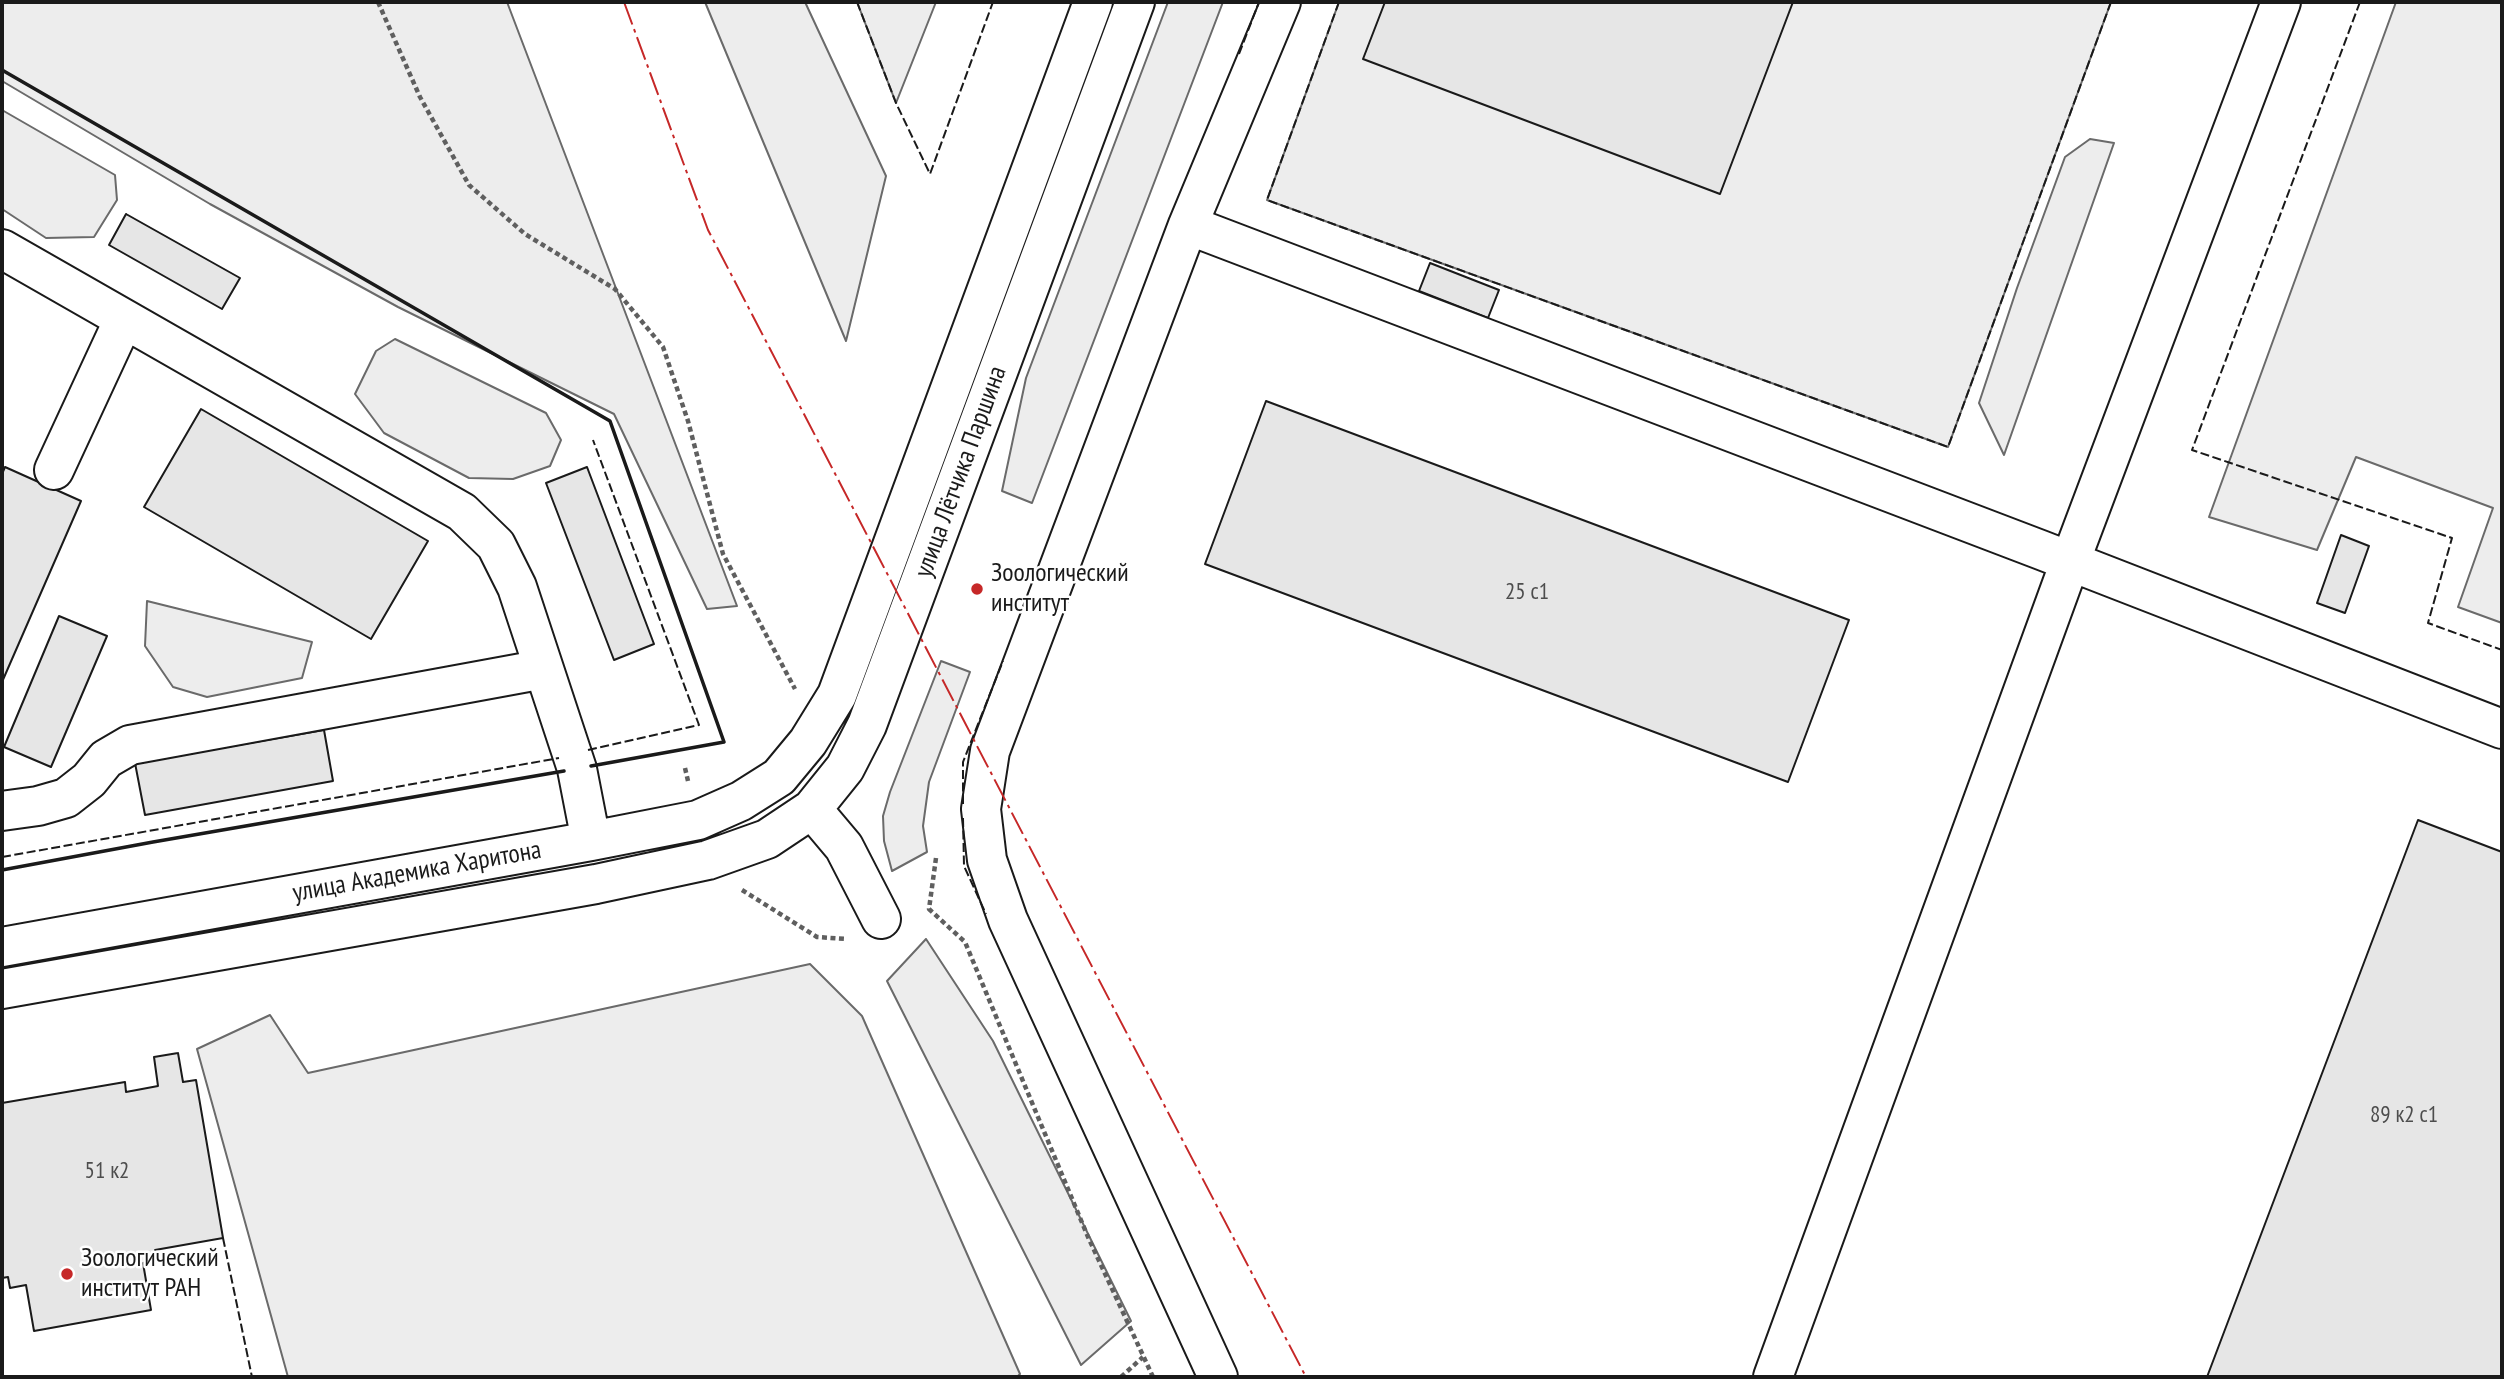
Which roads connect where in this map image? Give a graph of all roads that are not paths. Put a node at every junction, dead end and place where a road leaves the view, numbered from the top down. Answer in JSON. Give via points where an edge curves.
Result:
{"nodes":[{"id":1,"x":1093,"y":2,"type":"edge"},
{"id":2,"x":1135,"y":2,"type":"edge"},
{"id":3,"x":1281,"y":2,"type":"edge"},
{"id":4,"x":2281,"y":2,"type":"edge"},
{"id":5,"x":1188,"y":225,"type":"junction"},
{"id":6,"x":2,"y":249,"type":"edge"},
{"id":7,"x":124,"y":319,"type":"junction"},
{"id":8,"x":54,"y":470,"type":"dead end"},
{"id":9,"x":2070,"y":562,"type":"junction"},
{"id":10,"x":544,"y":668,"type":"junction"},
{"id":11,"x":2502,"y":729,"type":"edge"},
{"id":12,"x":808,"y":742,"type":"joint"},
{"id":13,"x":812,"y":809,"type":"junction"},
{"id":14,"x":2,"y":811,"type":"edge"},
{"id":15,"x":591,"y":841,"type":"junction"},
{"id":16,"x":868,"y":929,"type":"road end"},
{"id":17,"x":2,"y":947,"type":"edge"},
{"id":18,"x":2,"y":989,"type":"edge"},
{"id":19,"x":1218,"y":1377,"type":"edge"},
{"id":20,"x":1773,"y":1377,"type":"edge"}],
"edges":[{"from":1,"to":12,"type":"street","name":"улица Лётчика Паршина","via":[[837,695]]},
{"from":2,"to":13,"type":"street","name":"улица Лётчика Паршина","via":[[867,726],[845,768]]},
{"from":3,"to":5,"type":"street"},
{"from":4,"to":9,"type":"street"},
{"from":5,"to":9,"type":"street"},
{"from":5,"to":19,"type":"street","via":[[990,751],[981,809],[987,860],[1008,920]]},
{"from":6,"to":7,"type":"street"},
{"from":7,"to":8,"type":"street"},
{"from":7,"to":10,"type":"street","via":[[462,512],[496,545],[517,587]]},
{"from":9,"to":11,"type":"street"},
{"from":9,"to":20,"type":"street"},
{"from":10,"to":14,"type":"street","via":[[130,746],[106,759],[66,798]]},
{"from":10,"to":15,"type":"street","via":[[577,769]]},
{"from":12,"to":15,"type":"street","name":"улица Академика Харитона","via":[[779,777],[741,801],[698,820]]},
{"from":13,"to":16,"type":"street","via":[[844,847]]},
{"from":13,"to":18,"type":"street","name":"улица Академика Харитона","via":[[767,839],[708,860]]},
{"from":15,"to":17,"type":"street","name":"улица Академика Харитона"}]}
